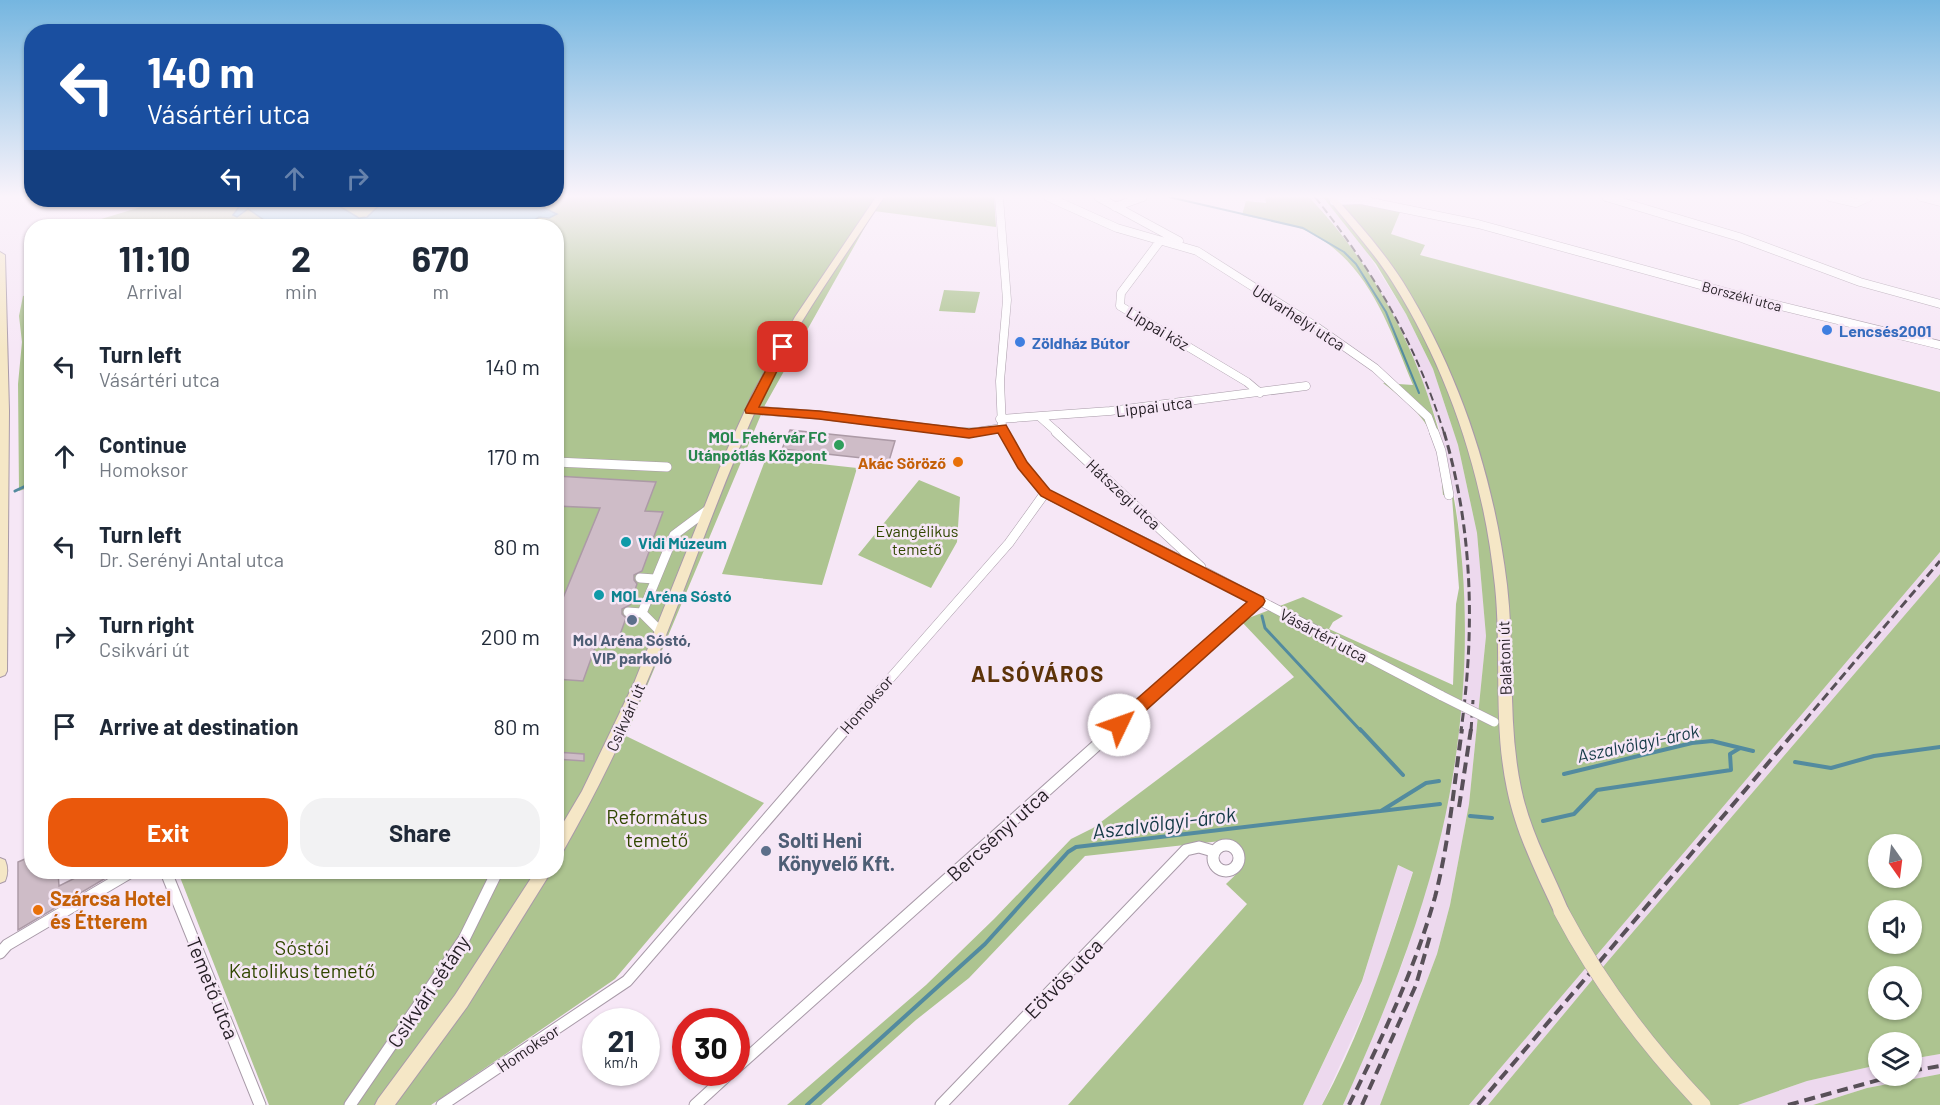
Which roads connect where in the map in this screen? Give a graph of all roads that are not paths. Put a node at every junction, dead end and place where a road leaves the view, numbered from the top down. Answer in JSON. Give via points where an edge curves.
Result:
{"nodes":[{"id":1,"x":847,"y":249,"type":"edge"},
{"id":2,"x":1003,"y":249,"type":"edge"},
{"id":3,"x":1154,"y":249,"type":"edge"},
{"id":4,"x":1189,"y":249,"type":"edge"},
{"id":5,"x":1192,"y":249,"type":"edge"},
{"id":6,"x":1374,"y":249,"type":"edge"},
{"id":7,"x":1568,"y":249,"type":"edge"},
{"id":8,"x":1771,"y":249,"type":"edge"},
{"id":9,"x":1197,"y":251,"type":"junction"},
{"id":10,"x":0,"y":255,"type":"edge"},
{"id":11,"x":1940,"y":304,"type":"edge"},
{"id":12,"x":1940,"y":345,"type":"edge"},
{"id":13,"x":1306,"y":386,"type":"dead end"},
{"id":14,"x":1260,"y":393,"type":"junction"},
{"id":15,"x":751,"y":410,"type":"junction"},
{"id":16,"x":1040,"y":417,"type":"junction"},
{"id":17,"x":1001,"y":423,"type":"junction"},
{"id":18,"x":564,"y":462,"type":"edge"},
{"id":19,"x":667,"y":467,"type":"dead end"},
{"id":20,"x":1045,"y":493,"type":"junction"},
{"id":21,"x":1449,"y":495,"type":"dead end"},
{"id":22,"x":711,"y":508,"type":"junction"},
{"id":23,"x":651,"y":546,"type":"dead end"},
{"id":24,"x":669,"y":547,"type":"junction"},
{"id":25,"x":1207,"y":573,"type":"junction"},
{"id":26,"x":639,"y":578,"type":"dead end"},
{"id":27,"x":656,"y":579,"type":"junction"},
{"id":28,"x":1258,"y":601,"type":"junction"},
{"id":29,"x":628,"y":612,"type":"dead end"},
{"id":30,"x":642,"y":613,"type":"junction"},
{"id":31,"x":660,"y":632,"type":"junction"},
{"id":32,"x":0,"y":671,"type":"edge"},
{"id":33,"x":1500,"y":725,"type":"junction"},
{"id":34,"x":564,"y":836,"type":"edge"},
{"id":35,"x":1213,"y":851,"type":"dead end"},
{"id":36,"x":0,"y":865,"type":"edge"},
{"id":37,"x":0,"y":876,"type":"edge"},
{"id":38,"x":119,"y":879,"type":"edge"},
{"id":39,"x":169,"y":879,"type":"edge"},
{"id":40,"x":494,"y":879,"type":"edge"},
{"id":41,"x":539,"y":879,"type":"edge"},
{"id":42,"x":0,"y":953,"type":"edge"},
{"id":43,"x":750,"y":1055,"type":"edge"},
{"id":44,"x":716,"y":1086,"type":"edge"},
{"id":45,"x":260,"y":1105,"type":"edge"},
{"id":46,"x":350,"y":1105,"type":"edge"},
{"id":47,"x":384,"y":1105,"type":"edge"},
{"id":48,"x":442,"y":1105,"type":"edge"},
{"id":49,"x":695,"y":1105,"type":"edge"},
{"id":50,"x":941,"y":1105,"type":"edge"},
{"id":51,"x":1703,"y":1105,"type":"edge"}],
"edges":[{"from":1,"to":15,"type":"main road","name":"Csikvári út","via":[[783,347]]},
{"from":2,"to":17,"type":"street","via":[[1007,300],[1001,357]]},
{"from":3,"to":14,"type":"street","name":"Lippai köz","via":[[1121,293],[1120,306]]},
{"from":4,"to":9,"type":"street","name":"Udvarhelyi utca"},
{"from":5,"to":9,"type":"street"},
{"from":6,"to":33,"type":"main road","name":"Balatoni út","via":[[1442,364],[1471,439],[1488,503],[1501,586]]},
{"from":7,"to":12,"type":"street","name":"Borszéki utca"},
{"from":8,"to":11,"type":"street","via":[[1860,282]]},
{"from":9,"to":21,"type":"street","name":"Udvarhelyi utca","via":[[1343,345],[1417,406],[1430,421]]},
{"from":10,"to":32,"type":"main road","via":[[4,411]]},
{"from":13,"to":14,"type":"street","name":"Lippai utca"},
{"from":14,"to":16,"type":"street","name":"Lippai utca"},
{"from":15,"to":17,"type":"street","name":"Lippai utca","via":[[969,434]]},
{"from":15,"to":22,"type":"main road","name":"Csikvári út"},
{"from":16,"to":17,"type":"street","name":"Lippai utca"},
{"from":16,"to":25,"type":"street","name":"Hátszegi utca"},
{"from":17,"to":20,"type":"street","via":[[1022,465]]},
{"from":18,"to":19,"type":"street"},
{"from":20,"to":25,"type":"street","name":"Vásártéri utca"},
{"from":20,"to":48,"type":"street","name":"Homoksor","via":[[1010,544],[966,588],[627,981]]},
{"from":22,"to":24,"type":"street","via":[[674,535]]},
{"from":22,"to":31,"type":"main road","name":"Csikvári út"},
{"from":23,"to":24,"type":"street"},
{"from":24,"to":27,"type":"street"},
{"from":25,"to":28,"type":"street","name":"Vásártéri utca"},
{"from":26,"to":27,"type":"street"},
{"from":27,"to":30,"type":"street"},
{"from":28,"to":33,"type":"street","name":"Vásártéri utca","bridge":true},
{"from":28,"to":43,"type":"street","name":"Bercsényi utca"},
{"from":29,"to":30,"type":"street"},
{"from":30,"to":31,"type":"street"},
{"from":31,"to":34,"type":"main road","name":"Csikvári út","via":[[603,766]]},
{"from":33,"to":51,"type":"main road","name":"Balatoni út","bridge":true,"via":[[1532,846],[1586,957],[1620,1008]]},
{"from":35,"to":50,"type":"street","name":"Eötvös utca","via":[[1199,847],[1186,850]]},
{"from":36,"to":37,"type":"main road"},
{"from":38,"to":42,"type":"street","via":[[7,945]]},
{"from":39,"to":45,"type":"street","name":"Temető utca"},
{"from":40,"to":46,"type":"street","name":"Csikvári sétány","via":[[465,939]]},
{"from":41,"to":47,"type":"main road","via":[[461,1001]]},
{"from":44,"to":49,"type":"street"}]}
